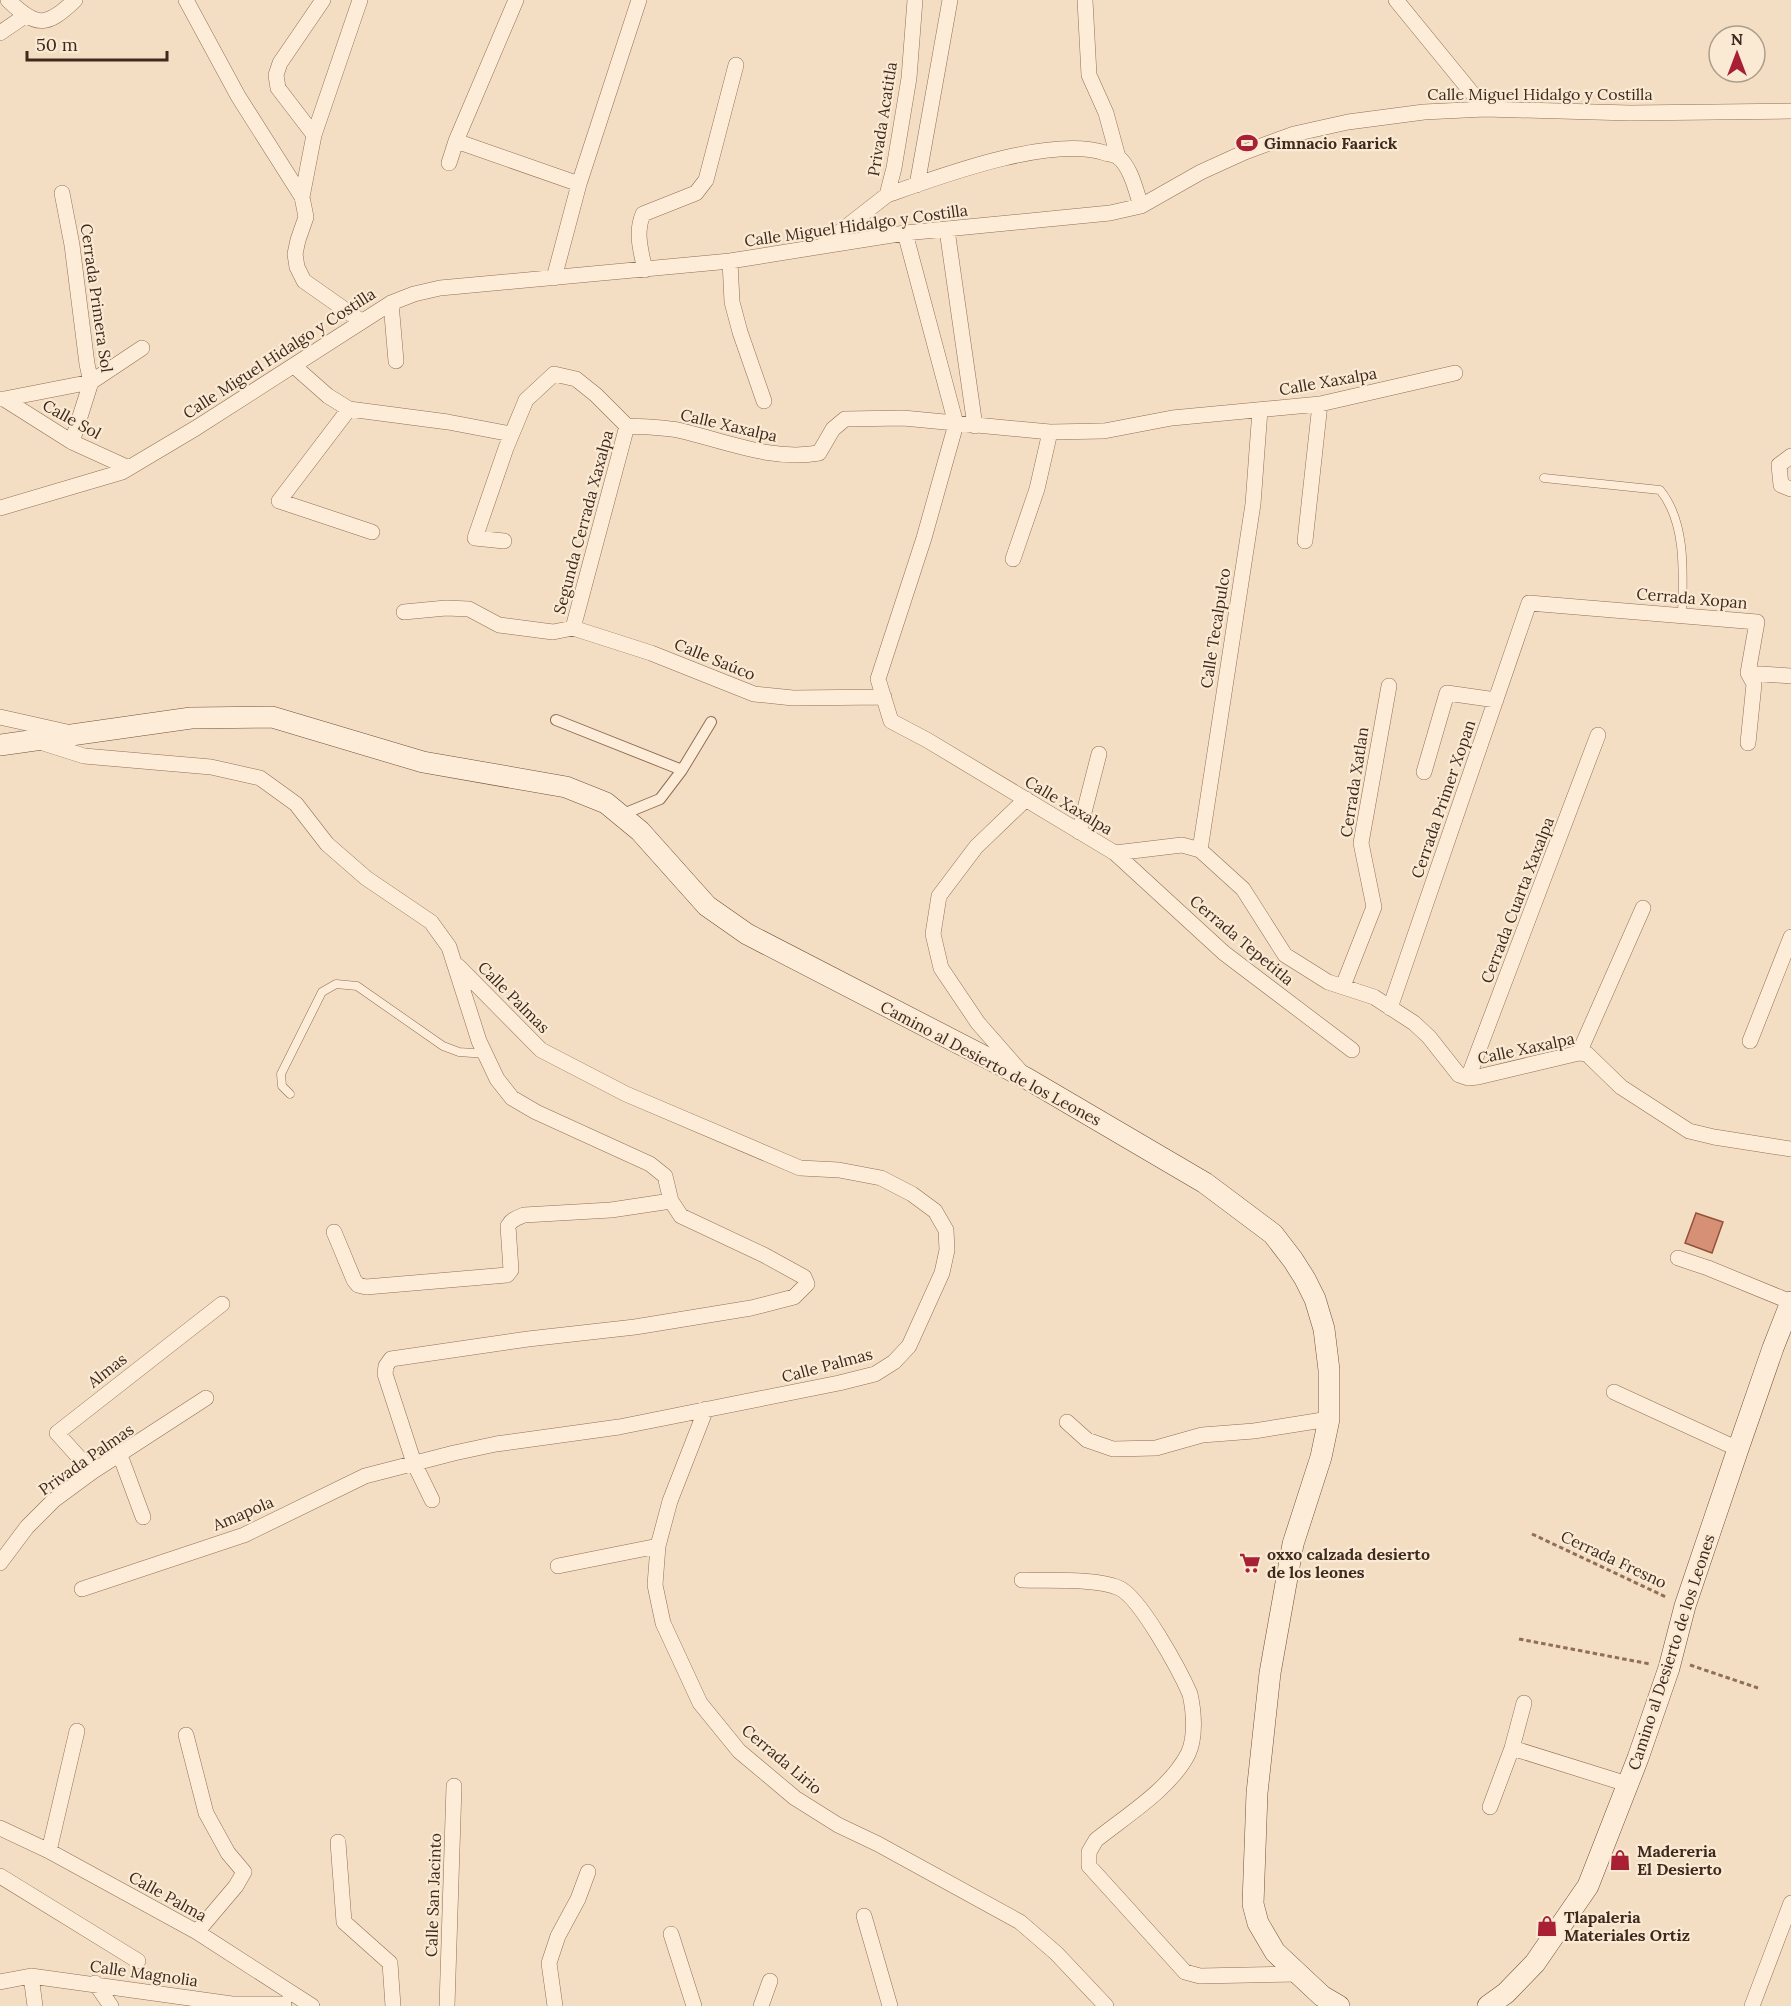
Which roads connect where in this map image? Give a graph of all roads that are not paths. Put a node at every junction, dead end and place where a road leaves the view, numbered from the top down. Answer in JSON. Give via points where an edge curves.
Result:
{"nodes":[{"id":1,"x":8,"y":0,"type":"edge"},
{"id":2,"x":75,"y":0,"type":"edge"},
{"id":3,"x":186,"y":0,"type":"edge"},
{"id":4,"x":324,"y":0,"type":"edge"},
{"id":5,"x":360,"y":0,"type":"edge"},
{"id":6,"x":516,"y":0,"type":"edge"},
{"id":7,"x":639,"y":0,"type":"edge"},
{"id":8,"x":915,"y":0,"type":"edge"},
{"id":9,"x":950,"y":0,"type":"edge"},
{"id":10,"x":1085,"y":0,"type":"edge"},
{"id":11,"x":1396,"y":0,"type":"edge"},
{"id":12,"x":25,"y":16,"type":"junction"},
{"id":13,"x":0,"y":33,"type":"edge"},
{"id":14,"x":736,"y":64,"type":"dead end"},
{"id":15,"x":1485,"y":109,"type":"junction"},
{"id":16,"x":1791,"y":111,"type":"edge"},
{"id":17,"x":314,"y":135,"type":"junction"},
{"id":18,"x":456,"y":141,"type":"junction"},
{"id":19,"x":1118,"y":157,"type":"junction"},
{"id":20,"x":449,"y":163,"type":"dead end"},
{"id":21,"x":579,"y":183,"type":"junction"},
{"id":22,"x":916,"y":185,"type":"junction"},
{"id":23,"x":62,"y":192,"type":"dead end"},
{"id":24,"x":887,"y":195,"type":"junction"},
{"id":25,"x":302,"y":197,"type":"junction"},
{"id":26,"x":1141,"y":206,"type":"junction"},
{"id":27,"x":946,"y":230,"type":"junction"},
{"id":28,"x":905,"y":233,"type":"junction"},
{"id":29,"x":821,"y":246,"type":"junction"},
{"id":30,"x":730,"y":261,"type":"junction"},
{"id":31,"x":645,"y":270,"type":"junction"},
{"id":32,"x":554,"y":278,"type":"junction"},
{"id":33,"x":391,"y":303,"type":"junction"},
{"id":34,"x":361,"y":321,"type":"junction"},
{"id":35,"x":142,"y":348,"type":"dead end"},
{"id":36,"x":396,"y":361,"type":"dead end"},
{"id":37,"x":294,"y":366,"type":"junction"},
{"id":38,"x":1455,"y":373,"type":"dead end"},
{"id":39,"x":91,"y":382,"type":"junction"},
{"id":40,"x":2,"y":399,"type":"edge"},
{"id":41,"x":764,"y":401,"type":"dead end"},
{"id":42,"x":1320,"y":404,"type":"junction"},
{"id":43,"x":349,"y":409,"type":"junction"},
{"id":44,"x":1260,"y":410,"type":"junction"},
{"id":45,"x":956,"y":424,"type":"junction"},
{"id":46,"x":627,"y":426,"type":"junction"},
{"id":47,"x":975,"y":426,"type":"junction"},
{"id":48,"x":1050,"y":432,"type":"junction"},
{"id":49,"x":511,"y":434,"type":"junction"},
{"id":50,"x":72,"y":442,"type":"junction"},
{"id":51,"x":1791,"y":456,"type":"edge"},
{"id":52,"x":129,"y":468,"type":"junction"},
{"id":53,"x":1544,"y":478,"type":"dead end"},
{"id":54,"x":1791,"y":489,"type":"edge"},
{"id":55,"x":0,"y":507,"type":"edge"},
{"id":56,"x":372,"y":532,"type":"dead end"},
{"id":57,"x":1305,"y":541,"type":"dead end"},
{"id":58,"x":504,"y":542,"type":"dead end"},
{"id":59,"x":1013,"y":559,"type":"dead end"},
{"id":60,"x":1529,"y":603,"type":"joint"},
{"id":61,"x":404,"y":612,"type":"dead end"},
{"id":62,"x":1682,"y":616,"type":"junction"},
{"id":63,"x":573,"y":628,"type":"junction"},
{"id":64,"x":1748,"y":673,"type":"junction"},
{"id":65,"x":1791,"y":676,"type":"edge"},
{"id":66,"x":1389,"y":686,"type":"dead end"},
{"id":67,"x":884,"y":697,"type":"junction"},
{"id":68,"x":1496,"y":699,"type":"junction"},
{"id":69,"x":0,"y":717,"type":"edge"},
{"id":70,"x":556,"y":720,"type":"dead end"},
{"id":71,"x":711,"y":722,"type":"dead end"},
{"id":72,"x":74,"y":734,"type":"junction"},
{"id":73,"x":1598,"y":735,"type":"dead end"},
{"id":74,"x":31,"y":740,"type":"junction"},
{"id":75,"x":1749,"y":743,"type":"dead end"},
{"id":76,"x":0,"y":745,"type":"edge"},
{"id":77,"x":1100,"y":754,"type":"dead end"},
{"id":78,"x":682,"y":770,"type":"junction"},
{"id":79,"x":1424,"y":772,"type":"dead end"},
{"id":80,"x":1026,"y":799,"type":"junction"},
{"id":81,"x":621,"y":815,"type":"junction"},
{"id":82,"x":1079,"y":832,"type":"junction"},
{"id":83,"x":1200,"y":849,"type":"junction"},
{"id":84,"x":1114,"y":853,"type":"junction"},
{"id":85,"x":1643,"y":908,"type":"dead end"},
{"id":86,"x":1791,"y":937,"type":"edge"},
{"id":87,"x":454,"y":963,"type":"junction"},
{"id":88,"x":1343,"y":987,"type":"junction"},
{"id":89,"x":1390,"y":1008,"type":"junction"},
{"id":90,"x":1750,"y":1041,"type":"dead end"},
{"id":91,"x":1352,"y":1050,"type":"dead end"},
{"id":92,"x":1579,"y":1053,"type":"junction"},
{"id":93,"x":486,"y":1054,"type":"junction"},
{"id":94,"x":1026,"y":1078,"type":"junction"},
{"id":95,"x":1468,"y":1078,"type":"junction"},
{"id":96,"x":290,"y":1094,"type":"dead end"},
{"id":97,"x":1791,"y":1149,"type":"edge"},
{"id":98,"x":670,"y":1201,"type":"junction"},
{"id":99,"x":334,"y":1232,"type":"dead end"},
{"id":100,"x":1678,"y":1258,"type":"dead end"},
{"id":101,"x":1791,"y":1302,"type":"edge"},
{"id":102,"x":222,"y":1304,"type":"dead end"},
{"id":103,"x":1614,"y":1392,"type":"dead end"},
{"id":104,"x":206,"y":1398,"type":"dead end"},
{"id":105,"x":706,"y":1409,"type":"junction"},
{"id":106,"x":1329,"y":1419,"type":"junction"},
{"id":107,"x":1067,"y":1422,"type":"dead end"},
{"id":108,"x":1738,"y":1449,"type":"junction"},
{"id":109,"x":120,"y":1455,"type":"junction"},
{"id":110,"x":414,"y":1463,"type":"junction"},
{"id":111,"x":92,"y":1472,"type":"junction"},
{"id":112,"x":432,"y":1500,"type":"dead end"},
{"id":113,"x":143,"y":1517,"type":"dead end"},
{"id":114,"x":658,"y":1546,"type":"junction"},
{"id":115,"x":0,"y":1563,"type":"edge"},
{"id":116,"x":558,"y":1566,"type":"dead end"},
{"id":117,"x":1022,"y":1580,"type":"dead end"},
{"id":118,"x":82,"y":1589,"type":"dead end"},
{"id":119,"x":1524,"y":1703,"type":"dead end"},
{"id":120,"x":77,"y":1731,"type":"dead end"},
{"id":121,"x":186,"y":1735,"type":"dead end"},
{"id":122,"x":1512,"y":1748,"type":"junction"},
{"id":123,"x":1627,"y":1784,"type":"junction"},
{"id":124,"x":454,"y":1786,"type":"dead end"},
{"id":125,"x":1491,"y":1807,"type":"dead end"},
{"id":126,"x":0,"y":1828,"type":"edge"},
{"id":127,"x":338,"y":1842,"type":"dead end"},
{"id":128,"x":49,"y":1851,"type":"junction"},
{"id":129,"x":588,"y":1872,"type":"dead end"},
{"id":130,"x":0,"y":1876,"type":"edge"},
{"id":131,"x":1791,"y":1903,"type":"edge"},
{"id":132,"x":864,"y":1916,"type":"dead end"},
{"id":133,"x":197,"y":1932,"type":"junction"},
{"id":134,"x":670,"y":1934,"type":"dead end"},
{"id":135,"x":138,"y":1961,"type":"dead end"},
{"id":136,"x":1297,"y":1974,"type":"junction"},
{"id":137,"x":31,"y":1976,"type":"junction"},
{"id":138,"x":770,"y":1981,"type":"dead end"},
{"id":139,"x":0,"y":1982,"type":"edge"},
{"id":140,"x":95,"y":1983,"type":"junction"},
{"id":141,"x":1504,"y":2000,"type":"edge"},
{"id":142,"x":287,"y":2001,"type":"edge"},
{"id":143,"x":232,"y":2005,"type":"edge"},
{"id":144,"x":35,"y":2006,"type":"edge"},
{"id":145,"x":111,"y":2006,"type":"edge"},
{"id":146,"x":312,"y":2006,"type":"edge"},
{"id":147,"x":393,"y":2006,"type":"edge"},
{"id":148,"x":447,"y":2006,"type":"edge"},
{"id":149,"x":555,"y":2006,"type":"edge"},
{"id":150,"x":694,"y":2006,"type":"edge"},
{"id":151,"x":761,"y":2006,"type":"edge"},
{"id":152,"x":890,"y":2006,"type":"edge"},
{"id":153,"x":1106,"y":2006,"type":"edge"},
{"id":154,"x":1339,"y":2006,"type":"edge"},
{"id":155,"x":1488,"y":2006,"type":"edge"},
{"id":156,"x":1752,"y":2006,"type":"edge"}],
"edges":[{"from":1,"to":12,"type":"street"},
{"from":2,"to":12,"type":"street","via":[[58,16],[43,21]]},
{"from":3,"to":25,"type":"street","via":[[237,96]]},
{"from":4,"to":17,"type":"street","via":[[280,63],[276,75],[278,88]]},
{"from":5,"to":17,"type":"street"},
{"from":6,"to":18,"type":"street"},
{"from":7,"to":21,"type":"street"},
{"from":8,"to":24,"type":"street","name":"Privada Acatitla","via":[[909,78]]},
{"from":9,"to":22,"type":"street"},
{"from":10,"to":19,"type":"street","via":[[1089,75],[1106,112]]},
{"from":11,"to":15,"type":"street"},
{"from":12,"to":13,"type":"street"},
{"from":14,"to":31,"type":"street","via":[[706,180],[696,192],[643,214],[639,223],[638,240]]},
{"from":15,"to":16,"type":"street","name":"Calle Miguel Hidalgo y Costilla","via":[[1630,113]]},
{"from":15,"to":26,"type":"street","name":"Calle Miguel Hidalgo y Costilla","via":[[1424,112],[1294,134],[1201,172]]},
{"from":17,"to":25,"type":"street"},
{"from":18,"to":20,"type":"street"},
{"from":18,"to":21,"type":"street"},
{"from":19,"to":22,"type":"street","via":[[1092,149],[1039,151]]},
{"from":19,"to":26,"type":"street","via":[[1132,176]]},
{"from":21,"to":32,"type":"street"},
{"from":22,"to":24,"type":"street"},
{"from":23,"to":39,"type":"street","name":"Cerrada Primera Sol"},
{"from":24,"to":29,"type":"street","name":"Privada Acatitla"},
{"from":25,"to":34,"type":"street","via":[[306,217],[297,240],[297,267],[304,281]]},
{"from":26,"to":27,"type":"street","name":"Calle Miguel Hidalgo y Costilla","via":[[1110,213]]},
{"from":27,"to":28,"type":"street","name":"Calle Miguel Hidalgo y Costilla"},
{"from":27,"to":47,"type":"street"},
{"from":28,"to":29,"type":"street","name":"Calle Miguel Hidalgo y Costilla"},
{"from":28,"to":45,"type":"street"},
{"from":29,"to":30,"type":"street","name":"Calle Miguel Hidalgo y Costilla"},
{"from":30,"to":31,"type":"street","name":"Calle Miguel Hidalgo y Costilla"},
{"from":30,"to":41,"type":"street","via":[[732,302]]},
{"from":31,"to":32,"type":"street","name":"Calle Miguel Hidalgo y Costilla"},
{"from":32,"to":33,"type":"street","name":"Calle Miguel Hidalgo y Costilla","via":[[440,288]]},
{"from":33,"to":34,"type":"street","name":"Calle Miguel Hidalgo y Costilla"},
{"from":33,"to":36,"type":"street"},
{"from":34,"to":37,"type":"street","name":"Calle Miguel Hidalgo y Costilla"},
{"from":35,"to":39,"type":"street"},
{"from":37,"to":43,"type":"street","via":[[327,396]]},
{"from":37,"to":52,"type":"street","name":"Calle Miguel Hidalgo y Costilla"},
{"from":38,"to":42,"type":"street","name":"Calle Xaxalpa"},
{"from":39,"to":40,"type":"street"},
{"from":39,"to":50,"type":"street","name":"Cerrada Primera Sol"},
{"from":40,"to":50,"type":"street","name":"Calle Sol"},
{"from":42,"to":44,"type":"street","name":"Calle Xaxalpa"},
{"from":42,"to":57,"type":"street"},
{"from":43,"to":49,"type":"street"},
{"from":43,"to":56,"type":"street","via":[[279,501]]},
{"from":44,"to":48,"type":"street","name":"Calle Xaxalpa","via":[[1172,418],[1104,431]]},
{"from":44,"to":83,"type":"street","name":"Calle Tecalpulco","via":[[1253,504]]},
{"from":45,"to":46,"type":"street","name":"Calle Xaxalpa","via":[[903,418],[845,419],[833,429],[819,453],[803,456],[756,452],[680,430]]},
{"from":45,"to":47,"type":"street","name":"Calle Xaxalpa"},
{"from":45,"to":67,"type":"street","name":"Calle Xaxalpa","via":[[878,679]]},
{"from":46,"to":49,"type":"street","via":[[576,379],[554,374],[525,400]]},
{"from":46,"to":63,"type":"street","name":"Segunda Cerrada Xaxalpa"},
{"from":47,"to":48,"type":"street","name":"Calle Xaxalpa"},
{"from":48,"to":59,"type":"street","via":[[1037,489]]},
{"from":49,"to":58,"type":"street","via":[[475,538]]},
{"from":50,"to":52,"type":"street","name":"Calle Sol"},
{"from":51,"to":54,"type":"street","via":[[1779,465],[1780,485]]},
{"from":52,"to":55,"type":"street","name":"Calle Miguel Hidalgo y Costilla"},
{"from":53,"to":62,"type":"lane","via":[[1660,490],[1669,501],[1683,554]]},
{"from":60,"to":62,"type":"street","name":"Cerrada Xopan"},
{"from":60,"to":68,"type":"street","name":"Cerrada Primer Xopan"},
{"from":61,"to":63,"type":"street","via":[[469,609],[499,626],[553,632]]},
{"from":62,"to":64,"type":"street","name":"Cerrada Xopan","via":[[1757,622]]},
{"from":63,"to":67,"type":"street","name":"Calle Saúco","via":[[651,653],[754,694],[793,698]]},
{"from":64,"to":65,"type":"street"},
{"from":64,"to":75,"type":"street","via":[[1754,684]]},
{"from":66,"to":88,"type":"street","name":"Cerrada Xatlan","via":[[1361,843],[1374,907]]},
{"from":67,"to":80,"type":"street","name":"Calle Xaxalpa","via":[[891,721]]},
{"from":68,"to":79,"type":"street","via":[[1447,693]]},
{"from":68,"to":89,"type":"street","name":"Cerrada Primer Xopan"},
{"from":69,"to":72,"type":"street"},
{"from":70,"to":78,"type":"street"},
{"from":71,"to":78,"type":"street"},
{"from":72,"to":74,"type":"main road","name":"Camino al Desierto de los Leones"},
{"from":72,"to":81,"type":"main road","name":"Camino al Desierto de los Leones","via":[[191,718],[272,717],[423,762],[566,787],[606,803]]},
{"from":73,"to":95,"type":"street","name":"Cerrada Cuarta Xaxalpa"},
{"from":74,"to":76,"type":"main road","name":"Camino al Desierto de los Leones"},
{"from":74,"to":87,"type":"street","name":"Calle Palmas","via":[[84,756],[211,767],[260,778],[296,804],[327,844],[366,878],[431,922],[449,946]]},
{"from":77,"to":82,"type":"street"},
{"from":78,"to":81,"type":"street","via":[[660,799]]},
{"from":80,"to":82,"type":"street","name":"Calle Xaxalpa"},
{"from":80,"to":94,"type":"street","via":[[976,847],[939,896],[933,934],[941,968],[978,1023]]},
{"from":81,"to":94,"type":"main road","name":"Camino al Desierto de los Leones","via":[[707,906],[747,934]]},
{"from":82,"to":84,"type":"street","name":"Calle Xaxalpa"},
{"from":83,"to":84,"type":"street","name":"Calle Xaxalpa","via":[[1182,846]]},
{"from":83,"to":88,"type":"street","name":"Calle Xaxalpa","via":[[1243,889],[1285,955]]},
{"from":84,"to":91,"type":"street","name":"Cerrada Tepetitla","via":[[1224,953]]},
{"from":85,"to":92,"type":"street"},
{"from":86,"to":90,"type":"street"},
{"from":87,"to":93,"type":"street","name":"Calle Palmas"},
{"from":87,"to":105,"type":"street","name":"Calle Palmas","via":[[540,1050],[607,1084],[800,1168],[881,1178],[935,1211],[946,1230],[942,1273],[909,1346],[894,1362],[875,1374]]},
{"from":88,"to":89,"type":"street","name":"Calle Xaxalpa","via":[[1374,997]]},
{"from":89,"to":95,"type":"street","name":"Calle Xaxalpa","via":[[1414,1023],[1452,1069]]},
{"from":92,"to":95,"type":"street","name":"Calle Xaxalpa"},
{"from":92,"to":97,"type":"street","name":"Calle Xaxalpa","via":[[1587,1054],[1621,1087],[1689,1131]]},
{"from":93,"to":96,"type":"lane","via":[[443,1046],[357,986],[336,984],[322,992],[281,1074],[282,1086]]},
{"from":93,"to":98,"type":"street","name":"Calle Palmas","via":[[497,1079],[512,1098],[650,1164],[665,1176]]},
{"from":94,"to":106,"type":"main road","name":"Camino al Desierto de los Leones","via":[[1205,1183],[1273,1234],[1315,1299],[1328,1353]]},
{"from":98,"to":99,"type":"street","via":[[517,1217],[508,1226],[507,1275],[467,1279],[358,1285]]},
{"from":98,"to":110,"type":"street","via":[[681,1215],[796,1271],[807,1284],[794,1297],[751,1308],[391,1359],[385,1374]]},
{"from":100,"to":101,"type":"street"},
{"from":101,"to":108,"type":"main road","name":"Camino al Desierto de los Leones"},
{"from":102,"to":111,"type":"street","name":"Almas","via":[[57,1433]]},
{"from":103,"to":108,"type":"street"},
{"from":104,"to":109,"type":"street","name":"Privada Palmas"},
{"from":105,"to":110,"type":"street","name":"Calle Palmas","via":[[496,1444]]},
{"from":105,"to":114,"type":"street","name":"Cerrada Lirio","via":[[670,1501]]},
{"from":106,"to":107,"type":"street","via":[[1202,1435],[1156,1448],[1113,1449],[1087,1440]]},
{"from":106,"to":136,"type":"main road","name":"Camino al Desierto de los Leones","via":[[1293,1544],[1270,1673],[1257,1793],[1253,1904],[1266,1940]]},
{"from":108,"to":123,"type":"main road","name":"Camino al Desierto de los Leones"},
{"from":109,"to":111,"type":"street","name":"Privada Palmas"},
{"from":109,"to":113,"type":"street"},
{"from":110,"to":112,"type":"street"},
{"from":110,"to":118,"type":"street","name":"Amapola","via":[[365,1476],[244,1535]]},
{"from":111,"to":115,"type":"street","name":"Privada Palmas","via":[[54,1500]]},
{"from":114,"to":116,"type":"street"},
{"from":114,"to":153,"type":"street","name":"Cerrada Lirio","via":[[655,1585],[663,1623],[700,1703],[739,1751],[795,1798],[838,1825],[1020,1922],[1039,1936]]},
{"from":117,"to":136,"type":"street","via":[[1119,1588],[1132,1597],[1143,1613],[1190,1694],[1193,1709],[1189,1753],[1167,1783],[1096,1840],[1089,1852],[1089,1866],[1185,1972],[1200,1976]]},
{"from":119,"to":122,"type":"street"},
{"from":120,"to":128,"type":"street"},
{"from":121,"to":133,"type":"street","via":[[206,1813],[228,1853],[244,1872]]},
{"from":122,"to":123,"type":"street"},
{"from":122,"to":125,"type":"street"},
{"from":123,"to":141,"type":"main road","name":"Camino al Desierto de los Leones","via":[[1588,1886],[1535,1963]]},
{"from":124,"to":148,"type":"street","name":"Calle San Jacinto"},
{"from":126,"to":128,"type":"street","name":"Calle Palma"},
{"from":127,"to":147,"type":"street","via":[[344,1922],[390,1963]]},
{"from":128,"to":133,"type":"street","name":"Calle Palma"},
{"from":129,"to":149,"type":"street","via":[[549,1963]]},
{"from":130,"to":135,"type":"street"},
{"from":131,"to":156,"type":"street"},
{"from":132,"to":152,"type":"street"},
{"from":133,"to":142,"type":"street","name":"Calle Palma","via":[[267,1978]]},
{"from":134,"to":150,"type":"street"},
{"from":136,"to":154,"type":"main road","name":"Camino al Desierto de los Leones"},
{"from":137,"to":139,"type":"street","name":"Calle Magnolia"},
{"from":137,"to":140,"type":"street","name":"Calle Magnolia"},
{"from":137,"to":144,"type":"street"},
{"from":138,"to":151,"type":"street"},
{"from":140,"to":143,"type":"street","name":"Calle Magnolia"},
{"from":140,"to":145,"type":"street"},
{"from":141,"to":155,"type":"main road","name":"Camino al Desierto de los Leones"},
{"from":142,"to":143,"type":"street","name":"Calle Magnolia"},
{"from":142,"to":146,"type":"street","name":"Calle Palma"}]}
